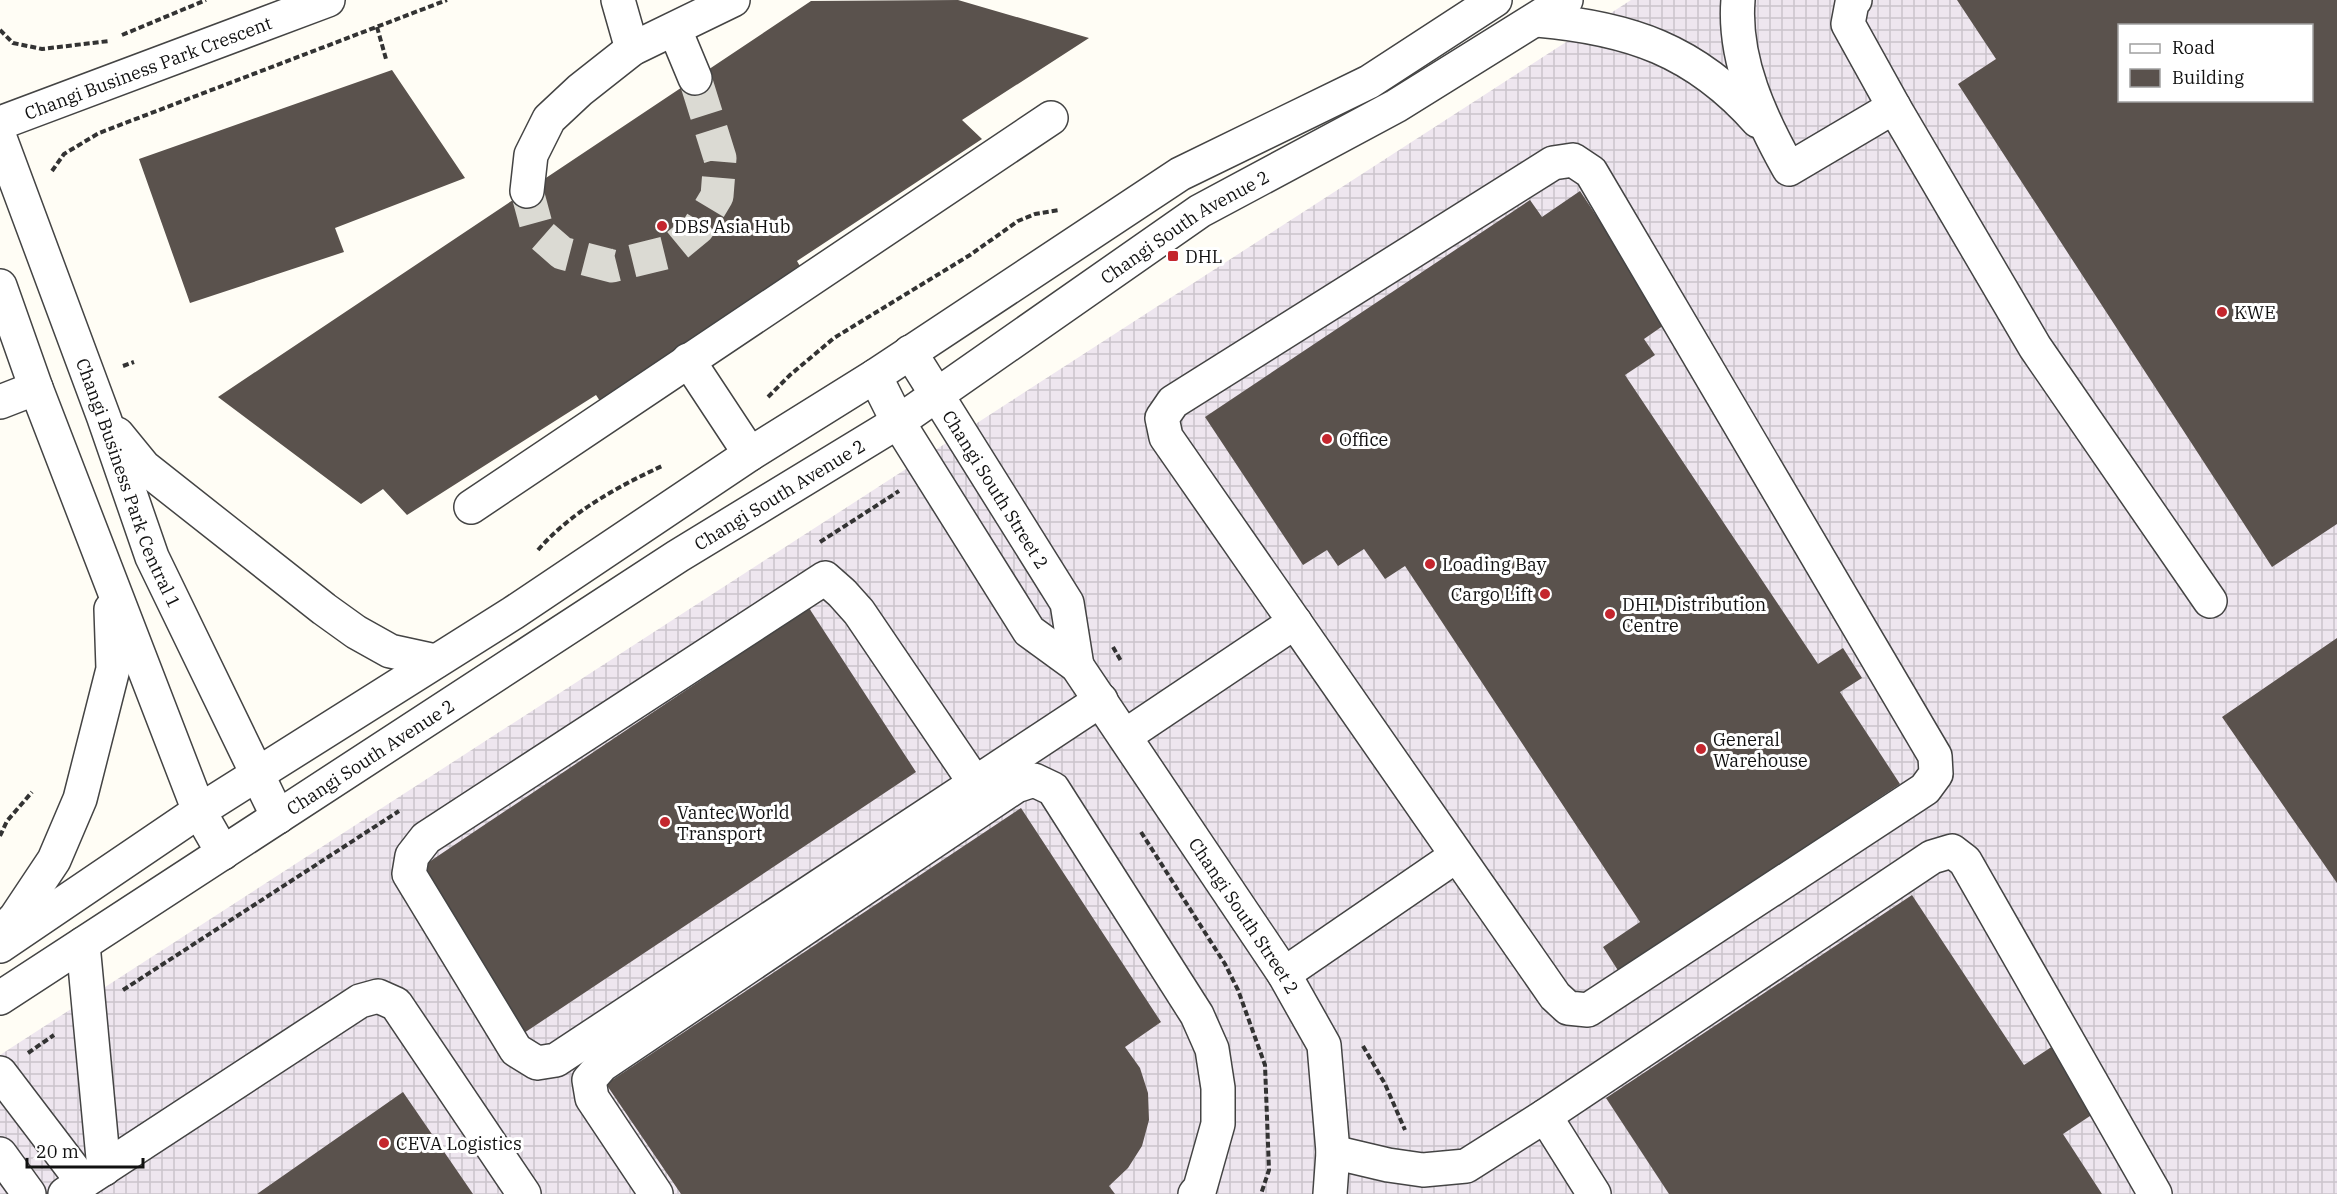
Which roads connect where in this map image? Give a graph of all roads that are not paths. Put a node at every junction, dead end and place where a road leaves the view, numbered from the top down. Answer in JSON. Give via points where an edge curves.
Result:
{"nodes":[{"id":1,"x":328,"y":0,"type":"edge"},
{"id":2,"x":618,"y":0,"type":"edge"},
{"id":3,"x":733,"y":0,"type":"edge"},
{"id":4,"x":1495,"y":0,"type":"edge"},
{"id":5,"x":1566,"y":0,"type":"edge"},
{"id":6,"x":1738,"y":0,"type":"edge"},
{"id":7,"x":1855,"y":0,"type":"edge"},
{"id":8,"x":1537,"y":20,"type":"junction"},
{"id":9,"x":675,"y":30,"type":"junction"},
{"id":10,"x":632,"y":49,"type":"junction"},
{"id":11,"x":695,"y":78,"type":"tunnel mouth"},
{"id":12,"x":1894,"y":107,"type":"junction"},
{"id":13,"x":1052,"y":118,"type":"dead end"},
{"id":14,"x":0,"y":123,"type":"edge"},
{"id":15,"x":1768,"y":131,"type":"junction"},
{"id":16,"x":0,"y":138,"type":"edge"},
{"id":17,"x":527,"y":190,"type":"tunnel mouth"},
{"id":18,"x":0,"y":286,"type":"edge"},
{"id":19,"x":910,"y":352,"type":"junction"},
{"id":20,"x":688,"y":360,"type":"junction"},
{"id":21,"x":875,"y":376,"type":"junction"},
{"id":22,"x":36,"y":388,"type":"junction"},
{"id":23,"x":936,"y":397,"type":"junction"},
{"id":24,"x":0,"y":402,"type":"edge"},
{"id":25,"x":104,"y":418,"type":"junction"},
{"id":26,"x":898,"y":422,"type":"junction"},
{"id":27,"x":750,"y":454,"type":"junction"},
{"id":28,"x":471,"y":507,"type":"dead end"},
{"id":29,"x":111,"y":584,"type":"junction"},
{"id":30,"x":2210,"y":601,"type":"dead end"},
{"id":31,"x":1295,"y":622,"type":"junction"},
{"id":32,"x":436,"y":661,"type":"junction"},
{"id":33,"x":1077,"y":666,"type":"junction"},
{"id":34,"x":1101,"y":700,"type":"junction"},
{"id":35,"x":1125,"y":736,"type":"junction"},
{"id":36,"x":257,"y":774,"type":"junction"},
{"id":37,"x":975,"y":783,"type":"junction"},
{"id":38,"x":199,"y":811,"type":"junction"},
{"id":39,"x":278,"y":816,"type":"junction"},
{"id":40,"x":223,"y":853,"type":"junction"},
{"id":41,"x":1456,"y":856,"type":"junction"},
{"id":42,"x":0,"y":934,"type":"edge"},
{"id":43,"x":83,"y":944,"type":"junction"},
{"id":44,"x":0,"y":946,"type":"edge"},
{"id":45,"x":1284,"y":974,"type":"junction"},
{"id":46,"x":0,"y":998,"type":"edge"},
{"id":47,"x":0,"y":1073,"type":"edge"},
{"id":48,"x":1545,"y":1116,"type":"junction"},
{"id":49,"x":1333,"y":1152,"type":"junction"},
{"id":50,"x":0,"y":1154,"type":"edge"},
{"id":51,"x":84,"y":1182,"type":"edge"},
{"id":52,"x":29,"y":1194,"type":"edge"},
{"id":53,"x":524,"y":1194,"type":"edge"},
{"id":54,"x":656,"y":1194,"type":"edge"},
{"id":55,"x":1195,"y":1194,"type":"edge"},
{"id":56,"x":1330,"y":1194,"type":"edge"},
{"id":57,"x":1594,"y":1194,"type":"edge"},
{"id":58,"x":2155,"y":1194,"type":"edge"}],
"edges":[{"from":1,"to":14,"type":"street","name":"Changi Business Park Crescent"},
{"from":2,"to":10,"type":"street"},
{"from":3,"to":9,"type":"street"},
{"from":4,"to":19,"type":"street","via":[[1369,82],[1180,174]]},
{"from":5,"to":8,"type":"street","name":"Changi South Avenue 2"},
{"from":6,"to":15,"type":"street","via":[[1750,88]]},
{"from":7,"to":12,"type":"street","via":[[1848,24]]},
{"from":8,"to":15,"type":"street","via":[[1613,31],[1678,55],[1740,101]]},
{"from":8,"to":23,"type":"street","name":"Changi South Avenue 2","via":[[1396,106],[1200,211]]},
{"from":9,"to":10,"type":"street"},
{"from":9,"to":11,"type":"street"},
{"from":10,"to":17,"type":"street","via":[[549,119],[531,155]]},
{"from":12,"to":15,"type":"street","via":[[1789,169]]},
{"from":12,"to":30,"type":"street","via":[[2035,347]]},
{"from":13,"to":20,"type":"street"},
{"from":16,"to":25,"type":"street","name":"Changi Business Park Central 1"},
{"from":18,"to":22,"type":"street"},
{"from":19,"to":21,"type":"street"},
{"from":19,"to":23,"type":"street","name":"Changi South Street 2"},
{"from":20,"to":27,"type":"street"},
{"from":20,"to":28,"type":"street"},
{"from":21,"to":26,"type":"street","name":"Changi South Street 2"},
{"from":21,"to":27,"type":"street"},
{"from":22,"to":24,"type":"street"},
{"from":22,"to":29,"type":"street"},
{"from":23,"to":26,"type":"street","name":"Changi South Avenue 2"},
{"from":23,"to":33,"type":"street","name":"Changi South Street 2","via":[[1067,603]]},
{"from":25,"to":32,"type":"street","via":[[144,467],[324,609],[390,651]]},
{"from":25,"to":36,"type":"street","name":"Changi Business Park Central 1","via":[[152,557]]},
{"from":26,"to":33,"type":"street","name":"Changi South Street 2","via":[[1029,632]]},
{"from":26,"to":39,"type":"street","name":"Changi South Avenue 2","via":[[678,556]]},
{"from":27,"to":32,"type":"street"},
{"from":29,"to":38,"type":"street"},
{"from":29,"to":42,"type":"street","via":[[113,669],[80,799],[54,860]]},
{"from":31,"to":35,"type":"street"},
{"from":31,"to":41,"type":"street"},
{"from":31,"to":41,"type":"street","via":[[1166,436],[1162,417],[1173,402],[1554,163],[1573,160],[1591,172],[1935,756],[1936,774],[1925,789],[1588,1010],[1568,1008],[1555,996]]},
{"from":32,"to":36,"type":"street"},
{"from":33,"to":34,"type":"street","name":"Changi South Street 2"},
{"from":34,"to":35,"type":"street","name":"Changi South Street 2"},
{"from":34,"to":37,"type":"street"},
{"from":35,"to":45,"type":"street","name":"Changi South Street 2"},
{"from":36,"to":38,"type":"street"},
{"from":36,"to":39,"type":"street","name":"Changi Business Park Central 1"},
{"from":37,"to":37,"type":"street","via":[[858,612],[825,578],[426,838],[411,856],[409,874],[516,1050],[537,1063],[556,1060]]},
{"from":38,"to":40,"type":"street"},
{"from":38,"to":44,"type":"street"},
{"from":39,"to":40,"type":"street","name":"Changi South Avenue 2"},
{"from":40,"to":43,"type":"street","name":"Changi South Avenue 2"},
{"from":41,"to":45,"type":"street"},
{"from":43,"to":46,"type":"street","name":"Changi South Avenue 2"},
{"from":43,"to":51,"type":"street"},
{"from":45,"to":49,"type":"street","name":"Changi South Street 2","via":[[1324,1045]]},
{"from":47,"to":51,"type":"street"},
{"from":48,"to":49,"type":"street","via":[[1466,1166],[1423,1170]]},
{"from":48,"to":57,"type":"street"},
{"from":48,"to":58,"type":"street","via":[[1932,857],[1952,851],[1965,861]]},
{"from":49,"to":56,"type":"street","name":"Changi South Street 2"},
{"from":50,"to":52,"type":"street"},
{"from":51,"to":53,"type":"street","via":[[360,1000],[378,996],[396,1004]]},
{"from":54,"to":55,"type":"street","via":[[592,1098],[589,1080],[602,1065],[1016,786],[1034,780],[1053,789],[1197,1015],[1212,1049],[1218,1124]]}]}
